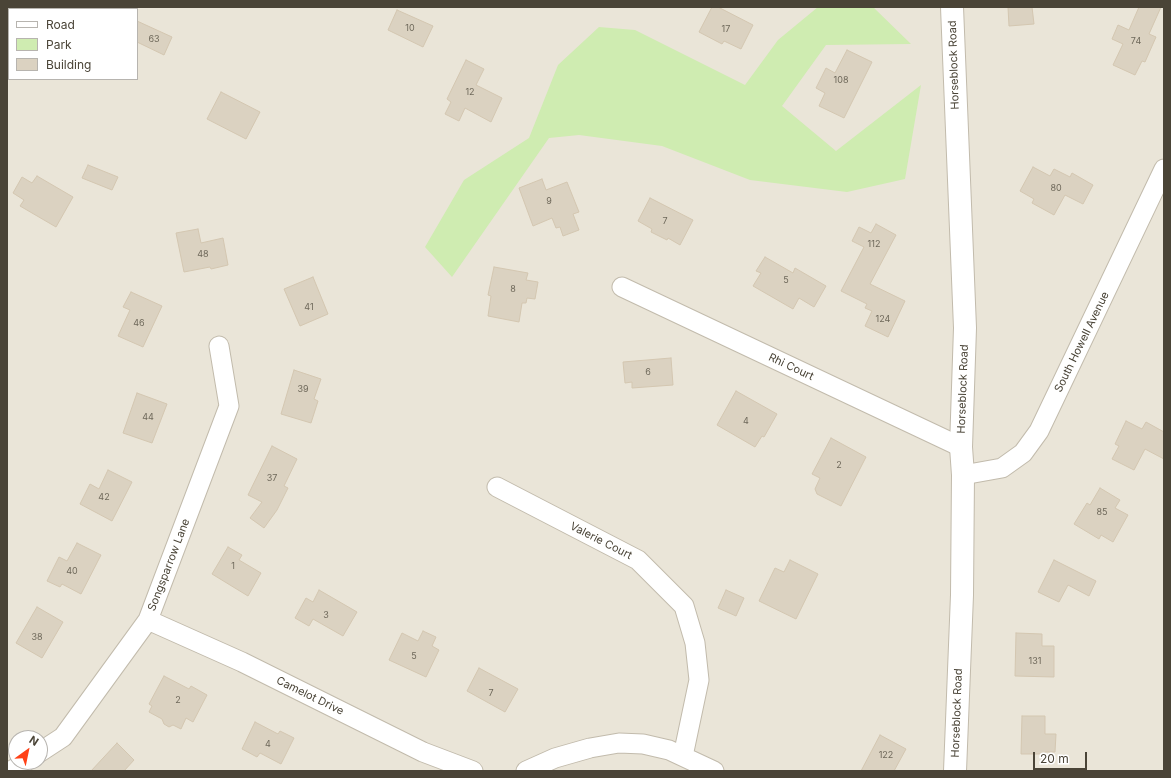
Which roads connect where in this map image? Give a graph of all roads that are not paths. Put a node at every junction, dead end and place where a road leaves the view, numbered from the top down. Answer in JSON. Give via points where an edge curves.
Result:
{"nodes":[{"id":1,"x":952,"y":7,"type":"edge"},
{"id":2,"x":1164,"y":169,"type":"edge"},
{"id":3,"x":1158,"y":200,"type":"edge"},
{"id":4,"x":622,"y":287,"type":"dead end"},
{"id":5,"x":219,"y":346,"type":"dead end"},
{"id":6,"x":960,"y":447,"type":"junction"},
{"id":7,"x":963,"y":475,"type":"junction"},
{"id":8,"x":496,"y":487,"type":"dead end"},
{"id":9,"x":148,"y":620,"type":"junction"},
{"id":10,"x":48,"y":747,"type":"edge"},
{"id":11,"x":683,"y":756,"type":"junction"},
{"id":12,"x":473,"y":771,"type":"edge"},
{"id":13,"x":526,"y":771,"type":"edge"},
{"id":14,"x":714,"y":771,"type":"edge"},
{"id":15,"x":955,"y":771,"type":"edge"}],
"edges":[{"from":1,"to":6,"type":"street","name":"Horseblock Road","via":[[965,328]]},
{"from":2,"to":3,"type":"street","name":"South Howell Avenue"},
{"from":3,"to":7,"type":"street","name":"South Howell Avenue","via":[[1039,431],[1023,453],[1002,468]]},
{"from":4,"to":6,"type":"street","name":"Rhi Court"},
{"from":5,"to":9,"type":"street","name":"Songsparrow Lane","via":[[229,406]]},
{"from":6,"to":7,"type":"street","name":"Horseblock Road"},
{"from":7,"to":15,"type":"street","name":"Horseblock Road","via":[[962,595]]},
{"from":8,"to":11,"type":"street","name":"Valerie Court","via":[[638,560],[684,606],[695,643],[699,680]]},
{"from":9,"to":10,"type":"street","name":"Songsparrow Lane","via":[[63,737]]},
{"from":9,"to":12,"type":"street","name":"Camelot Drive","via":[[242,662],[424,752]]},
{"from":11,"to":13,"type":"street","via":[[643,744],[619,743],[555,758]]},
{"from":11,"to":14,"type":"street"}]}
